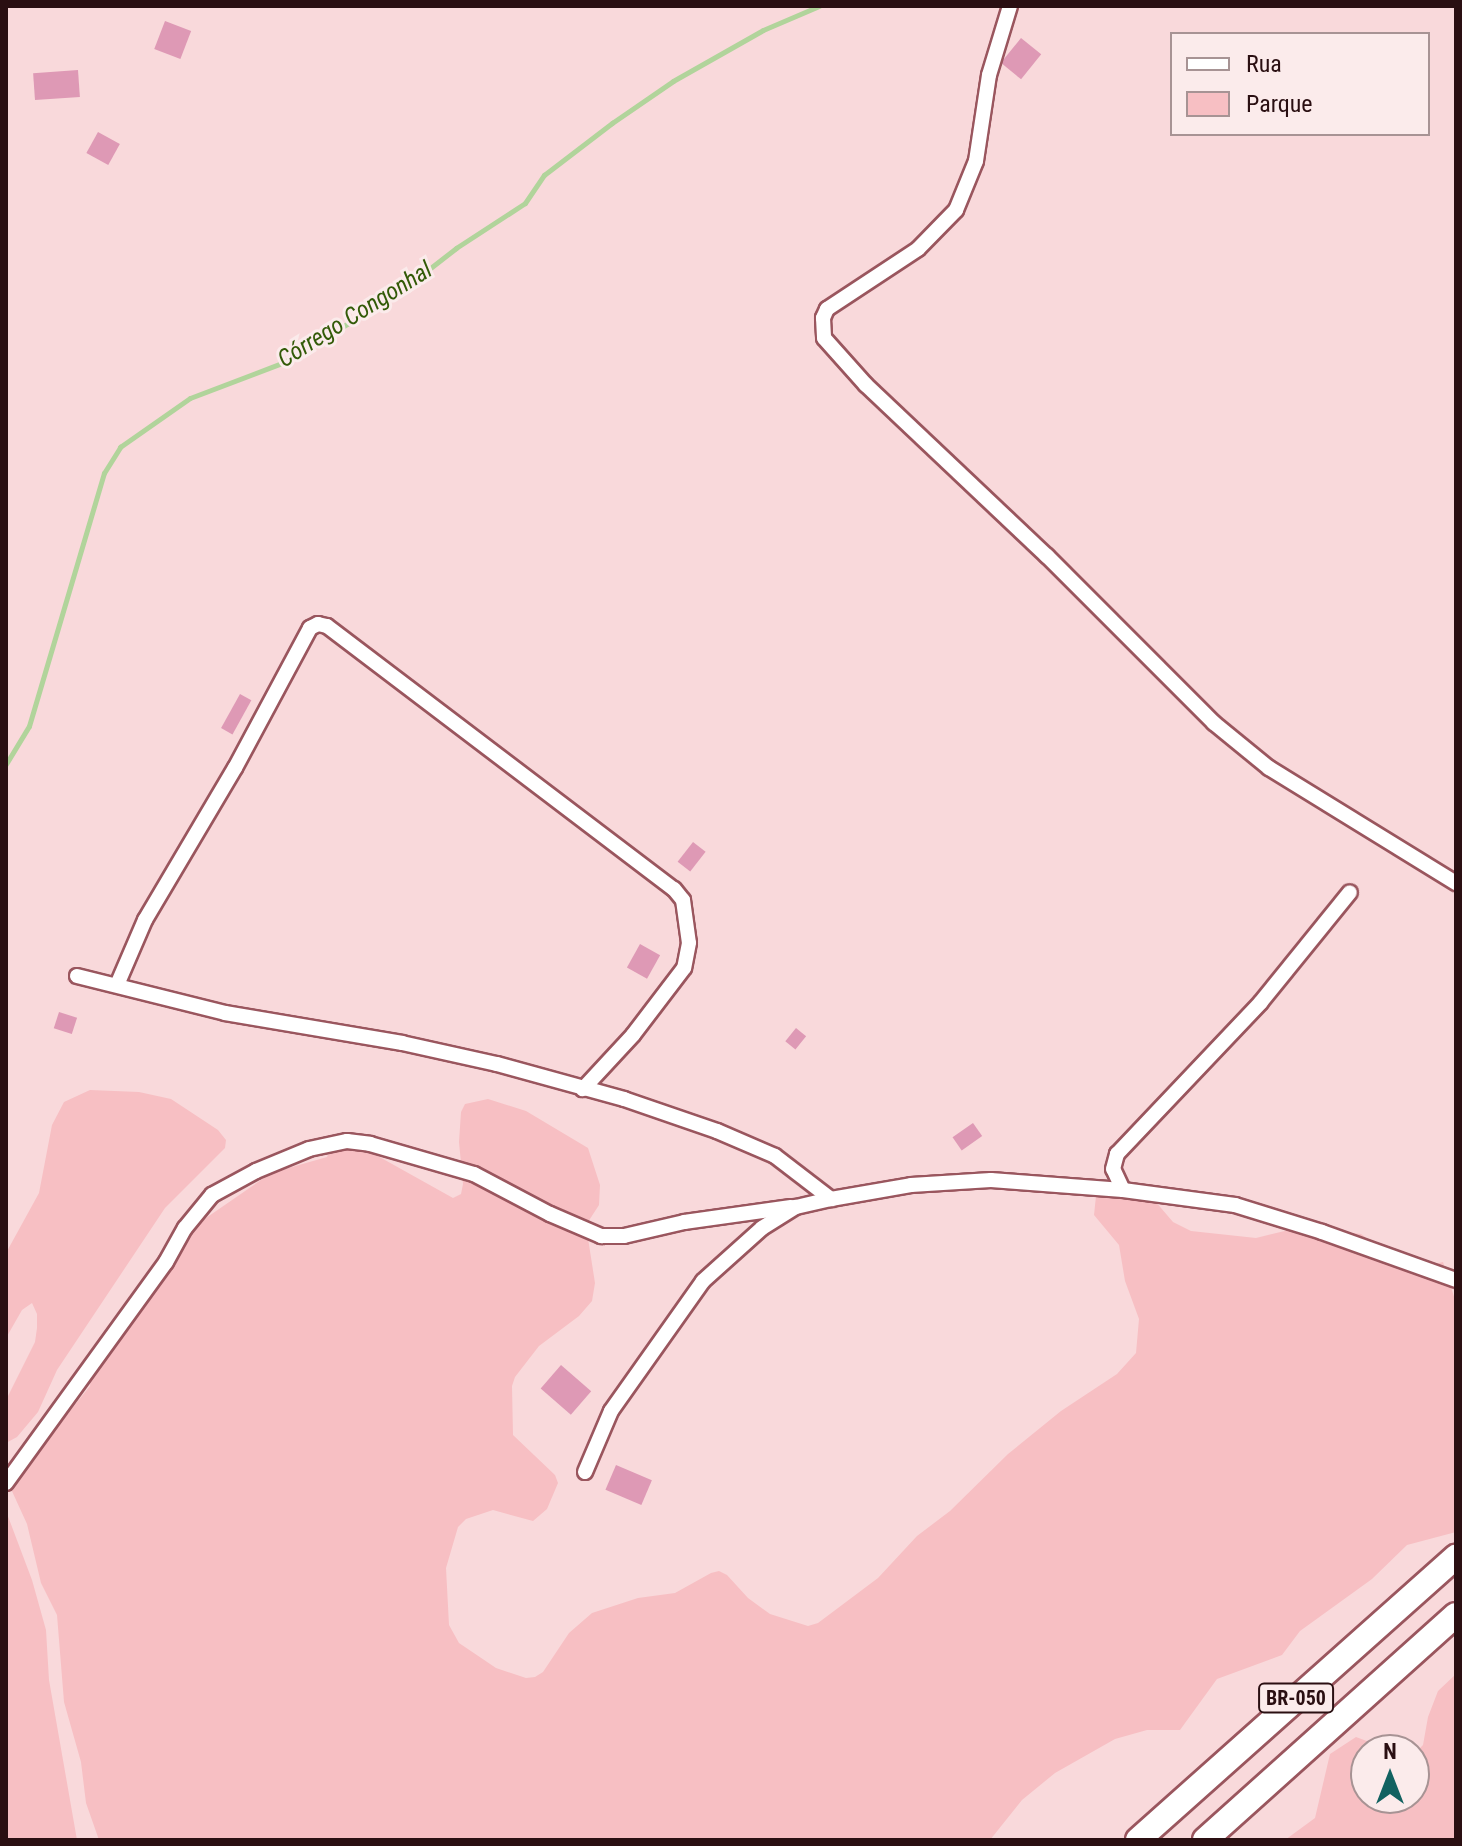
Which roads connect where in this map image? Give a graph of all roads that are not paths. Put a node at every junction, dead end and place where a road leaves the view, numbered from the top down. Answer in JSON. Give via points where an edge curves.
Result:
{"nodes":[{"id":1,"x":1010,"y":6,"type":"edge"},
{"id":2,"x":1456,"y":883,"type":"edge"},
{"id":3,"x":1350,"y":892,"type":"dead end"},
{"id":4,"x":77,"y":976,"type":"dead end"},
{"id":5,"x":117,"y":985,"type":"junction"},
{"id":6,"x":583,"y":1089,"type":"junction"},
{"id":7,"x":1123,"y":1190,"type":"junction"},
{"id":8,"x":831,"y":1199,"type":"junction"},
{"id":9,"x":796,"y":1207,"type":"junction"},
{"id":10,"x":1456,"y":1280,"type":"edge"},
{"id":11,"x":585,"y":1472,"type":"dead end"},
{"id":12,"x":6,"y":1483,"type":"edge"},
{"id":13,"x":1456,"y":1557,"type":"edge"},
{"id":14,"x":1456,"y":1615,"type":"edge"},
{"id":15,"x":1138,"y":1840,"type":"edge"},
{"id":16,"x":1205,"y":1840,"type":"edge"}],
"edges":[{"from":1,"to":2,"type":"street","via":[[989,75],[976,161],[961,201],[918,249],[827,309],[824,338],[1214,723],[1269,768]]},
{"from":3,"to":7,"type":"street","via":[[1282,978],[1117,1154],[1113,1169]]},
{"from":4,"to":5,"type":"street"},
{"from":5,"to":6,"type":"street","via":[[225,1013],[416,1046]]},
{"from":5,"to":6,"type":"street","via":[[145,920],[310,628],[327,626],[683,900],[689,943],[684,968]]},
{"from":6,"to":8,"type":"street","via":[[704,1126],[766,1153]]},
{"from":7,"to":8,"type":"street","via":[[991,1180],[911,1185]]},
{"from":7,"to":10,"type":"street","via":[[1235,1205]]},
{"from":8,"to":9,"type":"street"},
{"from":9,"to":11,"type":"street","via":[[762,1228],[703,1281],[611,1411]]},
{"from":9,"to":12,"type":"street","via":[[601,1236],[474,1174],[356,1142],[309,1149],[212,1195]]},
{"from":13,"to":15,"type":"highway","number":"BR-050"},
{"from":14,"to":16,"type":"highway","number":"BR-050"}]}
